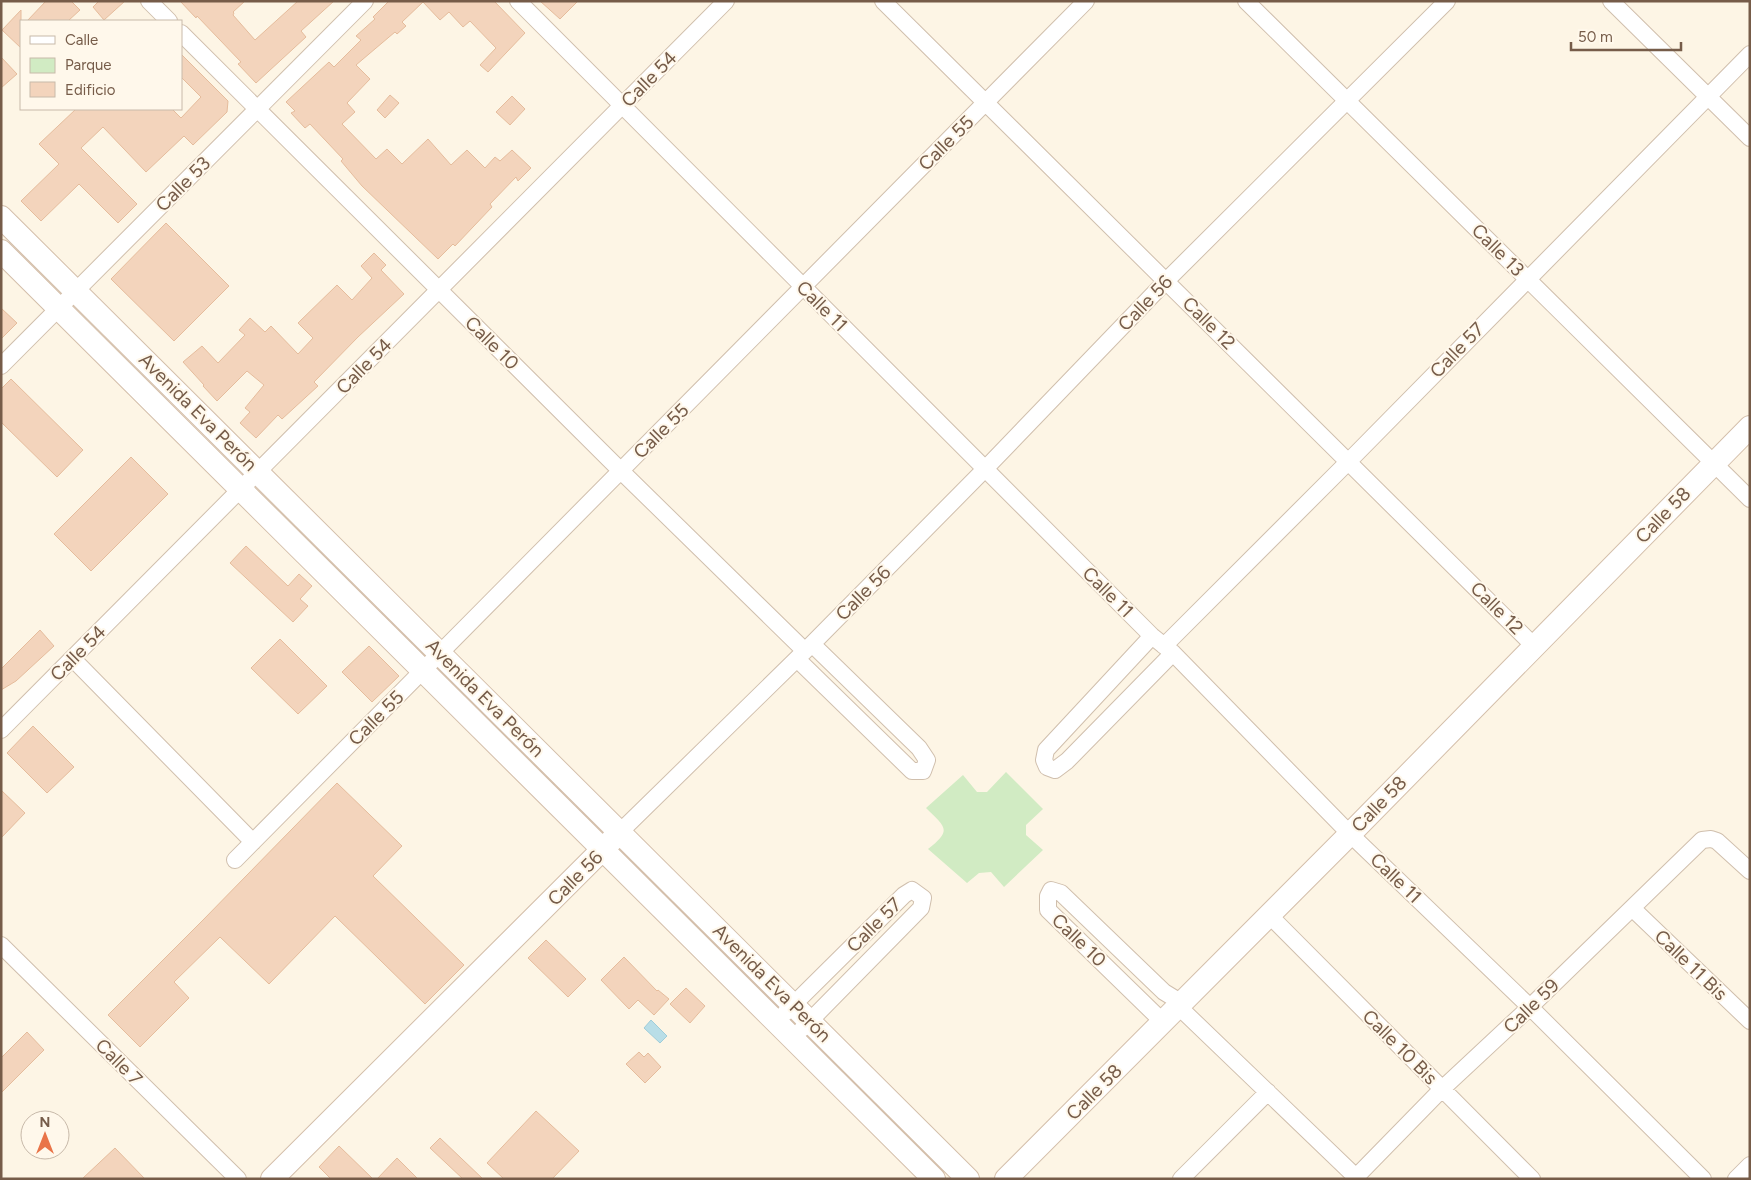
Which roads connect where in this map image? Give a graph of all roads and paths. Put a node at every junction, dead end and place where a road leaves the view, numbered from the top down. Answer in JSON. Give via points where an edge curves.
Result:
{"nodes":[{"id":1,"x":150,"y":1,"type":"edge"},
{"id":2,"x":365,"y":1,"type":"edge"},
{"id":3,"x":518,"y":1,"type":"edge"},
{"id":4,"x":726,"y":1,"type":"edge"},
{"id":5,"x":883,"y":1,"type":"edge"},
{"id":6,"x":1086,"y":1,"type":"edge"},
{"id":7,"x":1246,"y":1,"type":"edge"},
{"id":8,"x":1447,"y":1,"type":"edge"},
{"id":9,"x":1611,"y":1,"type":"edge"},
{"id":10,"x":169,"y":20,"type":"edge"},
{"id":11,"x":182,"y":34,"type":"edge"},
{"id":12,"x":1750,"y":54,"type":"edge"},
{"id":13,"x":1707,"y":96,"type":"junction"},
{"id":14,"x":1347,"y":101,"type":"junction"},
{"id":15,"x":986,"y":103,"type":"junction"},
{"id":16,"x":622,"y":106,"type":"junction"},
{"id":17,"x":258,"y":109,"type":"junction"},
{"id":18,"x":1750,"y":138,"type":"edge"},
{"id":19,"x":1,"y":217,"type":"edge"},
{"id":20,"x":1,"y":251,"type":"edge"},
{"id":21,"x":1527,"y":279,"type":"junction"},
{"id":22,"x":1166,"y":281,"type":"junction"},
{"id":23,"x":803,"y":287,"type":"junction"},
{"id":24,"x":439,"y":290,"type":"junction"},
{"id":25,"x":76,"y":291,"type":"junction"},
{"id":26,"x":59,"y":308,"type":"junction"},
{"id":27,"x":1,"y":366,"type":"edge"},
{"id":28,"x":1750,"y":427,"type":"edge"},
{"id":29,"x":1348,"y":462,"type":"junction"},
{"id":30,"x":1714,"y":464,"type":"junction"},
{"id":31,"x":985,"y":469,"type":"junction"},
{"id":32,"x":621,"y":471,"type":"junction"},
{"id":33,"x":258,"y":472,"type":"junction"},
{"id":34,"x":241,"y":489,"type":"junction"},
{"id":35,"x":1750,"y":499,"type":"edge"},
{"id":36,"x":1163,"y":645,"type":"junction"},
{"id":37,"x":1534,"y":646,"type":"junction"},
{"id":38,"x":805,"y":651,"type":"junction"},
{"id":39,"x":440,"y":653,"type":"junction"},
{"id":40,"x":73,"y":659,"type":"junction"},
{"id":41,"x":423,"y":670,"type":"junction"},
{"id":42,"x":1,"y":730,"type":"edge"},
{"id":43,"x":620,"y":832,"type":"junction"},
{"id":44,"x":1350,"y":834,"type":"junction"},
{"id":45,"x":253,"y":842,"type":"junction"},
{"id":46,"x":603,"y":850,"type":"junction"},
{"id":47,"x":235,"y":860,"type":"dead end"},
{"id":48,"x":1750,"y":872,"type":"edge"},
{"id":49,"x":1632,"y":908,"type":"junction"},
{"id":50,"x":1270,"y":915,"type":"junction"},
{"id":51,"x":1,"y":945,"type":"edge"},
{"id":52,"x":793,"y":1005,"type":"junction"},
{"id":53,"x":1530,"y":1008,"type":"junction"},
{"id":54,"x":1175,"y":1011,"type":"junction"},
{"id":55,"x":776,"y":1021,"type":"junction"},
{"id":56,"x":809,"y":1021,"type":"junction"},
{"id":57,"x":1750,"y":1021,"type":"edge"},
{"id":58,"x":793,"y":1038,"type":"junction"},
{"id":59,"x":1442,"y":1090,"type":"junction"},
{"id":60,"x":1268,"y":1092,"type":"junction"},
{"id":61,"x":1750,"y":1165,"type":"edge"},
{"id":62,"x":1356,"y":1178,"type":"edge"},
{"id":63,"x":238,"y":1179,"type":"edge"},
{"id":64,"x":272,"y":1179,"type":"edge"},
{"id":65,"x":934,"y":1179,"type":"edge"},
{"id":66,"x":968,"y":1179,"type":"edge"},
{"id":67,"x":1006,"y":1179,"type":"edge"},
{"id":68,"x":1182,"y":1179,"type":"edge"},
{"id":69,"x":1532,"y":1179,"type":"edge"},
{"id":70,"x":1704,"y":1179,"type":"edge"},
{"id":71,"x":1736,"y":1179,"type":"edge"}],
"edges":[{"from":1,"to":10,"type":"street"},
{"from":2,"to":17,"type":"street","name":"Calle 53"},
{"from":3,"to":16,"type":"street","name":"Calle 11"},
{"from":4,"to":16,"type":"street","name":"Calle 54"},
{"from":5,"to":15,"type":"street","name":"Calle 12"},
{"from":6,"to":15,"type":"street","name":"Calle 55"},
{"from":7,"to":14,"type":"street","name":"Calle 13"},
{"from":8,"to":14,"type":"street","name":"Calle 56"},
{"from":9,"to":13,"type":"street"},
{"from":11,"to":17,"type":"street","name":"Calle 10"},
{"from":12,"to":13,"type":"street","name":"Calle 57"},
{"from":13,"to":18,"type":"street"},
{"from":13,"to":21,"type":"street","name":"Calle 57"},
{"from":14,"to":21,"type":"street","name":"Calle 13"},
{"from":14,"to":22,"type":"street","name":"Calle 56"},
{"from":15,"to":22,"type":"street","name":"Calle 12"},
{"from":15,"to":23,"type":"street","name":"Calle 55"},
{"from":16,"to":23,"type":"street","name":"Calle 11"},
{"from":16,"to":24,"type":"street","name":"Calle 54"},
{"from":17,"to":24,"type":"street","name":"Calle 10"},
{"from":17,"to":25,"type":"street","name":"Calle 53"},
{"from":19,"to":25,"type":"main road","name":"Avenida Eva Perón"},
{"from":20,"to":26,"type":"main road","name":"Avenida Eva Perón"},
{"from":21,"to":29,"type":"street","name":"Calle 57"},
{"from":21,"to":30,"type":"street","name":"Calle 13"},
{"from":22,"to":29,"type":"street","name":"Calle 12"},
{"from":22,"to":31,"type":"street","name":"Calle 56"},
{"from":23,"to":31,"type":"street","name":"Calle 11"},
{"from":23,"to":32,"type":"street","name":"Calle 55"},
{"from":24,"to":32,"type":"street","name":"Calle 10"},
{"from":24,"to":33,"type":"street","name":"Calle 54"},
{"from":25,"to":26,"type":"street","name":"Calle 53"},
{"from":25,"to":33,"type":"main road","name":"Avenida Eva Perón"},
{"from":26,"to":27,"type":"street","name":"Calle 53"},
{"from":26,"to":34,"type":"main road","name":"Avenida Eva Perón"},
{"from":28,"to":30,"type":"main road","name":"Calle 58"},
{"from":29,"to":36,"type":"street","name":"Calle 57"},
{"from":29,"to":37,"type":"street","name":"Calle 12"},
{"from":30,"to":35,"type":"street","name":"Calle 13"},
{"from":30,"to":37,"type":"main road","name":"Calle 58"},
{"from":31,"to":36,"type":"street","name":"Calle 11"},
{"from":31,"to":38,"type":"street","name":"Calle 56"},
{"from":32,"to":38,"type":"street","name":"Calle 10"},
{"from":32,"to":39,"type":"street","name":"Calle 55"},
{"from":33,"to":34,"type":"street","name":"Calle 54"},
{"from":33,"to":39,"type":"main road","name":"Avenida Eva Perón"},
{"from":34,"to":40,"type":"street","name":"Calle 54"},
{"from":34,"to":41,"type":"main road","name":"Avenida Eva Perón"},
{"from":36,"to":36,"type":"street","name":"Calle 57","via":[[1046,750],[1044,760],[1047,767],[1055,770],[1067,761]]},
{"from":36,"to":44,"type":"street","name":"Calle 11"},
{"from":37,"to":44,"type":"main road","name":"Calle 58"},
{"from":38,"to":38,"type":"street","name":"Calle 10","via":[[912,771],[922,771],[927,760],[919,748]]},
{"from":38,"to":43,"type":"street","name":"Calle 56"},
{"from":39,"to":41,"type":"street","name":"Calle 55"},
{"from":39,"to":43,"type":"main road","name":"Avenida Eva Perón"},
{"from":40,"to":42,"type":"street","name":"Calle 54"},
{"from":40,"to":45,"type":"street"},
{"from":41,"to":45,"type":"street","name":"Calle 55"},
{"from":41,"to":46,"type":"main road","name":"Avenida Eva Perón"},
{"from":43,"to":46,"type":"main road","name":"Calle 56"},
{"from":43,"to":52,"type":"main road","name":"Avenida Eva Perón"},
{"from":44,"to":50,"type":"main road","name":"Calle 58"},
{"from":44,"to":53,"type":"street","name":"Calle 11"},
{"from":45,"to":47,"type":"street","name":"Calle 55"},
{"from":46,"to":55,"type":"main road","name":"Avenida Eva Perón"},
{"from":46,"to":64,"type":"main road","name":"Calle 56"},
{"from":48,"to":49,"type":"street","name":"Calle 59","via":[[1716,841],[1702,840]]},
{"from":49,"to":53,"type":"street","name":"Calle 59"},
{"from":49,"to":57,"type":"street","name":"Calle 11 Bis"},
{"from":50,"to":54,"type":"main road","name":"Calle 58"},
{"from":50,"to":59,"type":"street","name":"Calle 10 Bis"},
{"from":51,"to":63,"type":"street","name":"Calle 7"},
{"from":52,"to":55,"type":"street","name":"Calle 57"},
{"from":52,"to":56,"type":"main road","name":"Avenida Eva Perón"},
{"from":52,"to":56,"type":"street","name":"Calle 57","via":[[904,895],[912,890],[923,898],[921,908]]},
{"from":53,"to":59,"type":"street","name":"Calle 59"},
{"from":53,"to":70,"type":"street","name":"Calle 11"},
{"from":54,"to":54,"type":"street","name":"Calle 10","via":[[1164,992],[1061,893],[1052,890],[1048,896],[1048,910]]},
{"from":54,"to":60,"type":"street","name":"Calle 10"},
{"from":54,"to":67,"type":"main road","name":"Calle 58"},
{"from":55,"to":58,"type":"main road","name":"Avenida Eva Perón"},
{"from":56,"to":58,"type":"street","name":"Calle 57"},
{"from":56,"to":66,"type":"main road","name":"Avenida Eva Perón"},
{"from":58,"to":65,"type":"main road","name":"Avenida Eva Perón"},
{"from":59,"to":62,"type":"street","name":"Calle 59"},
{"from":59,"to":69,"type":"street","name":"Calle 10 Bis"},
{"from":60,"to":62,"type":"street","name":"Calle 10"},
{"from":60,"to":68,"type":"street"},
{"from":61,"to":71,"type":"street"}]}
